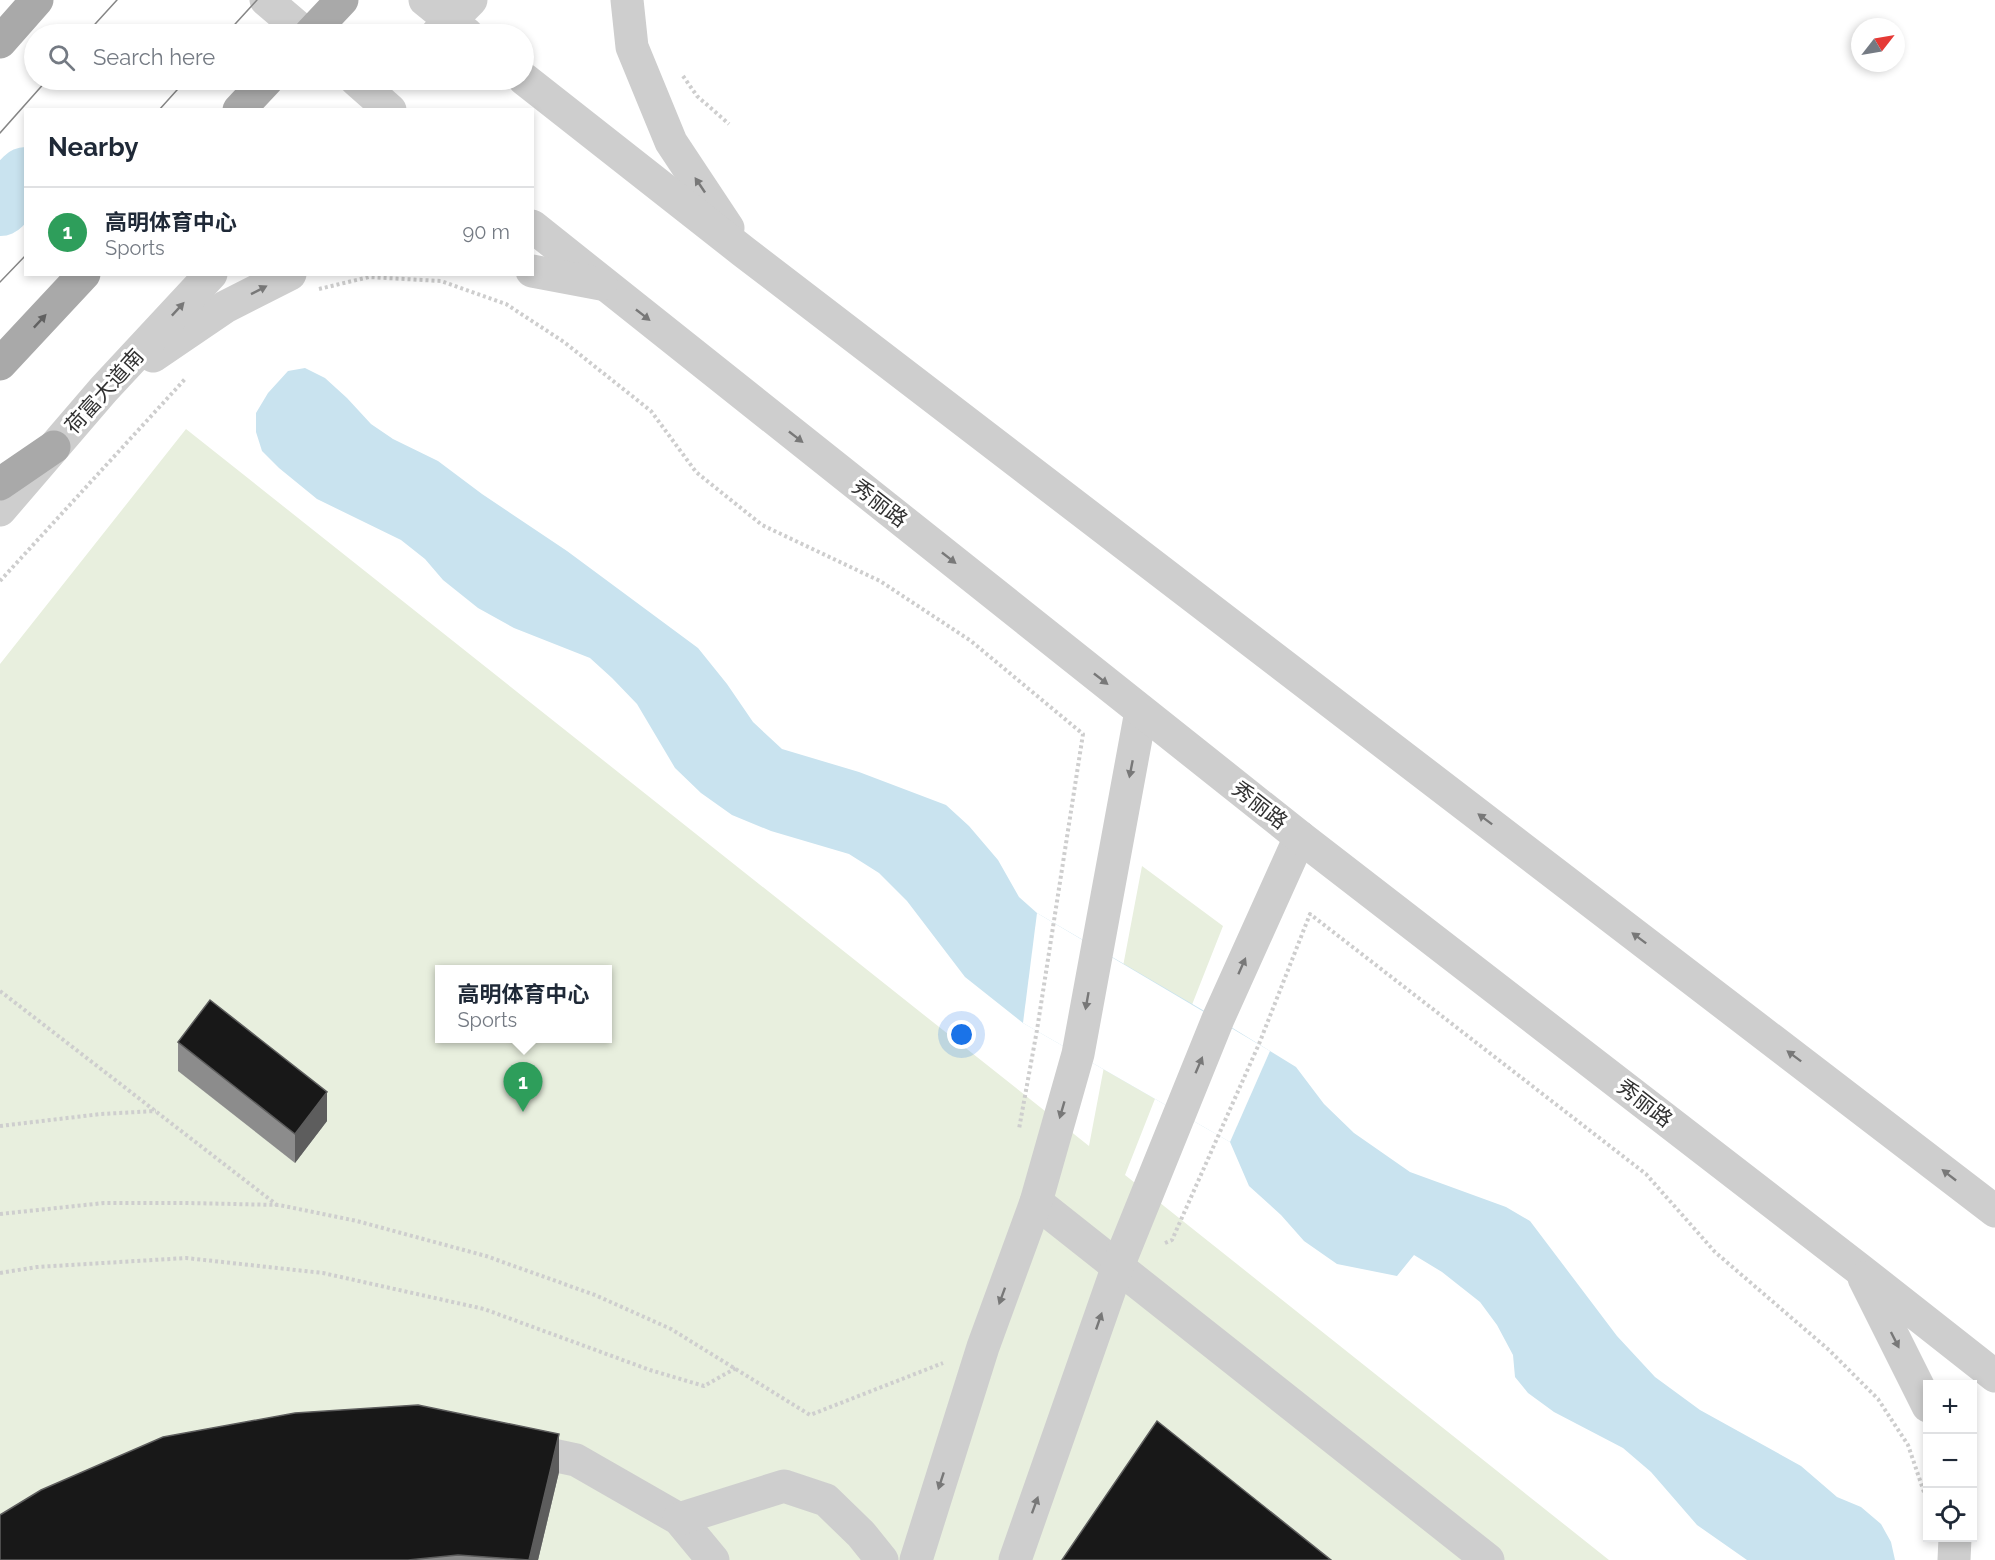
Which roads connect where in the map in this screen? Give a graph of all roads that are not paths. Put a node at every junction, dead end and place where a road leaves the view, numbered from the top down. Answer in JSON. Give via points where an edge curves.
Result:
{"nodes":[{"id":1,"x":37,"y":0,"type":"edge"},
{"id":2,"x":266,"y":0,"type":"edge"},
{"id":3,"x":342,"y":0,"type":"edge"},
{"id":4,"x":425,"y":0,"type":"edge"},
{"id":5,"x":627,"y":0,"type":"edge"},
{"id":6,"x":456,"y":22,"type":"edge"},
{"id":7,"x":296,"y":24,"type":"edge"},
{"id":8,"x":318,"y":24,"type":"edge"},
{"id":9,"x":0,"y":42,"type":"edge"},
{"id":10,"x":534,"y":87,"type":"edge"},
{"id":11,"x":258,"y":90,"type":"edge"},
{"id":12,"x":241,"y":108,"type":"edge"},
{"id":13,"x":534,"y":228,"type":"edge"},
{"id":14,"x":744,"y":252,"type":"junction"},
{"id":15,"x":534,"y":271,"type":"edge"},
{"id":16,"x":82,"y":276,"type":"edge"},
{"id":17,"x":209,"y":276,"type":"edge"},
{"id":18,"x":300,"y":283,"type":"edge"},
{"id":19,"x":605,"y":285,"type":"junction"},
{"id":20,"x":0,"y":364,"type":"edge"},
{"id":21,"x":104,"y":389,"type":"junction"},
{"id":22,"x":54,"y":447,"type":"junction"},
{"id":23,"x":0,"y":484,"type":"edge"},
{"id":24,"x":0,"y":510,"type":"edge"},
{"id":25,"x":1142,"y":711,"type":"junction"},
{"id":26,"x":1300,"y":837,"type":"junction"},
{"id":27,"x":1036,"y":1202,"type":"junction"},
{"id":28,"x":1995,"y":1211,"type":"edge"},
{"id":29,"x":1118,"y":1266,"type":"junction"},
{"id":30,"x":1859,"y":1269,"type":"junction"},
{"id":31,"x":1995,"y":1376,"type":"edge"},
{"id":32,"x":1923,"y":1396,"type":"edge"},
{"id":33,"x":487,"y":1441,"type":"edge"},
{"id":34,"x":679,"y":1519,"type":"junction"},
{"id":35,"x":1955,"y":1542,"type":"edge"},
{"id":36,"x":713,"y":1560,"type":"edge"},
{"id":37,"x":882,"y":1560,"type":"edge"},
{"id":38,"x":916,"y":1560,"type":"edge"},
{"id":39,"x":1015,"y":1560,"type":"edge"},
{"id":40,"x":1488,"y":1560,"type":"edge"},
{"id":41,"x":1954,"y":1560,"type":"edge"}],
"edges":[{"from":1,"to":9,"type":"main road"},
{"from":2,"to":7,"type":"street"},
{"from":3,"to":8,"type":"main road"},
{"from":4,"to":6,"type":"street"},
{"from":14,"to":5,"type":"street","one_way":true,"via":[[671,142],[632,47]]},
{"from":10,"to":14,"type":"street"},
{"from":11,"to":12,"type":"main road"},
{"from":13,"to":19,"type":"street","name":"秀丽路"},
{"from":28,"to":14,"type":"street","one_way":true},
{"from":15,"to":19,"type":"street"},
{"from":20,"to":16,"type":"main road","one_way":true},
{"from":21,"to":17,"type":"street","name":"荷富大道南","one_way":true},
{"from":21,"to":18,"type":"street","one_way":true,"via":[[225,307]]},
{"from":19,"to":25,"type":"street","name":"秀丽路","one_way":true},
{"from":21,"to":22,"type":"street","name":"荷富大道南"},
{"from":22,"to":23,"type":"main road"},
{"from":22,"to":24,"type":"street","name":"荷富大道南"},
{"from":25,"to":26,"type":"street","name":"秀丽路"},
{"from":25,"to":27,"type":"street","one_way":true,"via":[[1078,1054]]},
{"from":29,"to":26,"type":"street","one_way":true,"via":[[1218,1019]]},
{"from":26,"to":30,"type":"street","name":"秀丽路"},
{"from":27,"to":29,"type":"street"},
{"from":27,"to":38,"type":"street","one_way":true,"via":[[983,1347]]},
{"from":39,"to":29,"type":"street","one_way":true},
{"from":29,"to":40,"type":"street"},
{"from":30,"to":31,"type":"street","name":"秀丽路"},
{"from":30,"to":32,"type":"street","one_way":true},
{"from":33,"to":34,"type":"street","via":[[576,1460]]},
{"from":34,"to":36,"type":"street"},
{"from":34,"to":37,"type":"street","via":[[784,1486],[826,1500]]},
{"from":35,"to":41,"type":"street"}]}
